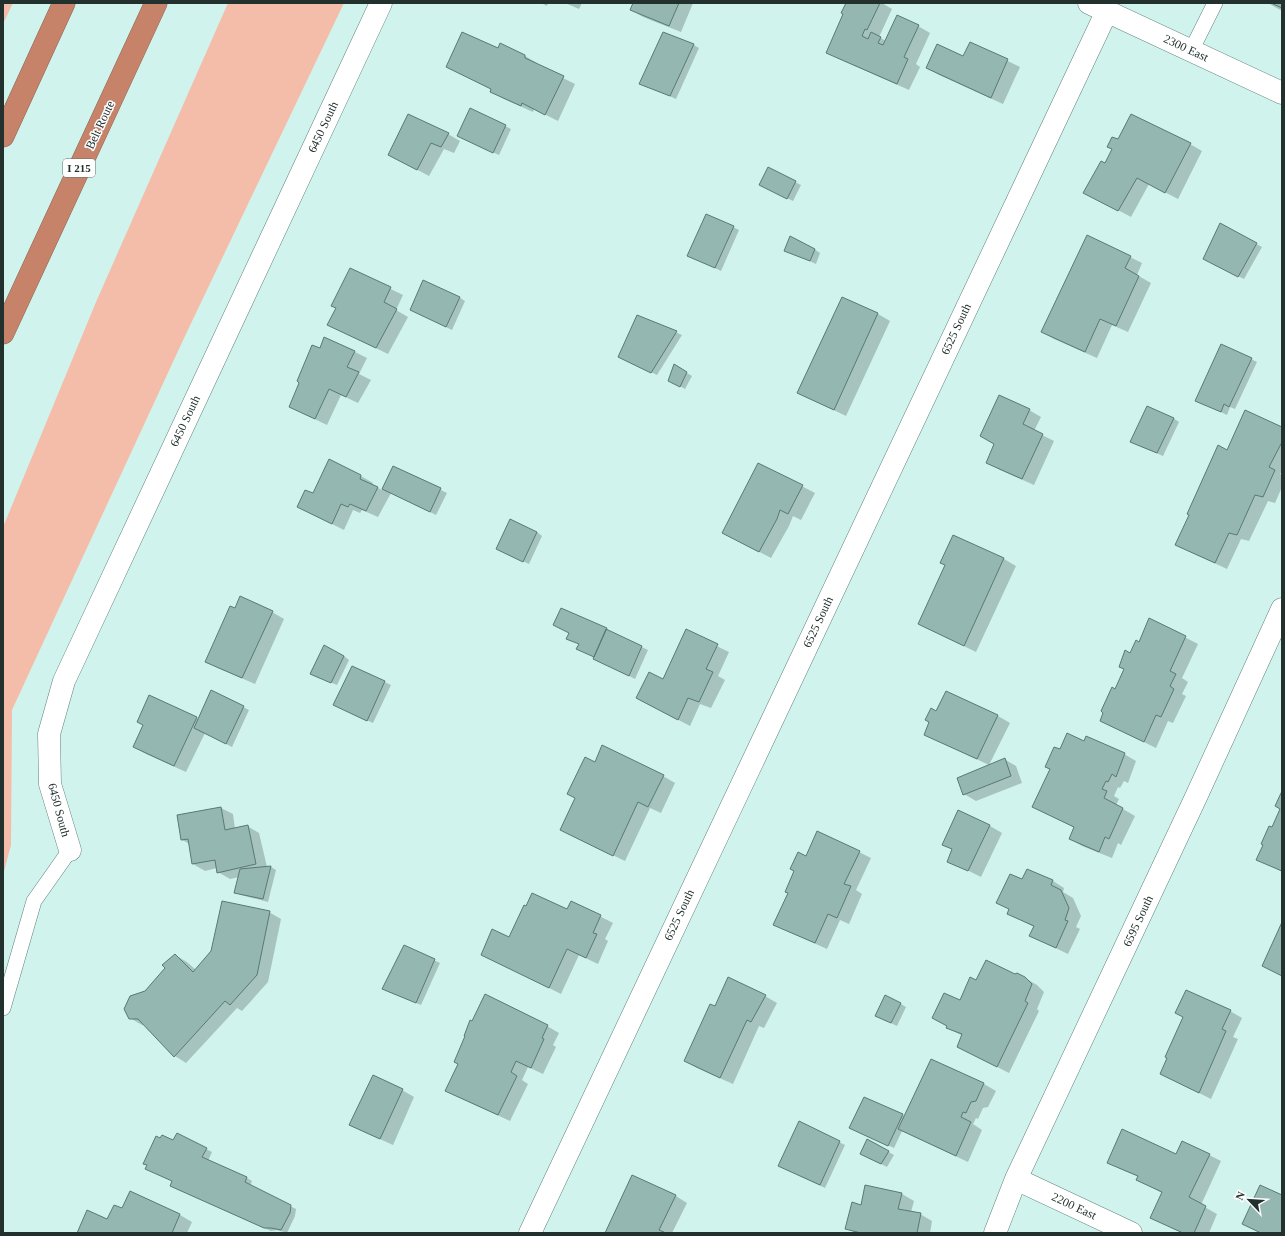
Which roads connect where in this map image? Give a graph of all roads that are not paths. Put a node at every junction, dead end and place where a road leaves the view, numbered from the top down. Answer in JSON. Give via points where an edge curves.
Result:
{"nodes":[{"id":1,"x":64,"y":3,"type":"edge"},
{"id":2,"x":156,"y":3,"type":"edge"},
{"id":3,"x":381,"y":3,"type":"edge"},
{"id":4,"x":1215,"y":3,"type":"edge"},
{"id":5,"x":1098,"y":7,"type":"edge"},
{"id":6,"x":1191,"y":51,"type":"junction"},
{"id":7,"x":1282,"y":93,"type":"edge"},
{"id":8,"x":3,"y":136,"type":"edge"},
{"id":9,"x":3,"y":333,"type":"edge"},
{"id":10,"x":1282,"y":610,"type":"edge"},
{"id":11,"x":70,"y":850,"type":"joint"},
{"id":12,"x":3,"y":1008,"type":"edge"},
{"id":13,"x":1016,"y":1179,"type":"junction"},
{"id":14,"x":530,"y":1233,"type":"edge"},
{"id":15,"x":995,"y":1233,"type":"edge"},
{"id":16,"x":1131,"y":1233,"type":"edge"}],
"edges":[{"from":1,"to":8,"type":"highway"},
{"from":2,"to":9,"type":"highway","name":"Belt Route","number":"I 215"},
{"from":3,"to":11,"type":"street","name":"6450 South","via":[[64,681],[49,734],[50,784]]},
{"from":4,"to":6,"type":"lane"},
{"from":5,"to":6,"type":"street","name":"2300 East"},
{"from":5,"to":14,"type":"street","name":"6525 South"},
{"from":6,"to":7,"type":"street","name":"2300 East"},
{"from":10,"to":13,"type":"street","name":"6595 South"},
{"from":11,"to":12,"type":"lane","via":[[34,901]]},
{"from":13,"to":15,"type":"street","name":"6595 South"},
{"from":13,"to":16,"type":"street","name":"2200 East"}]}
